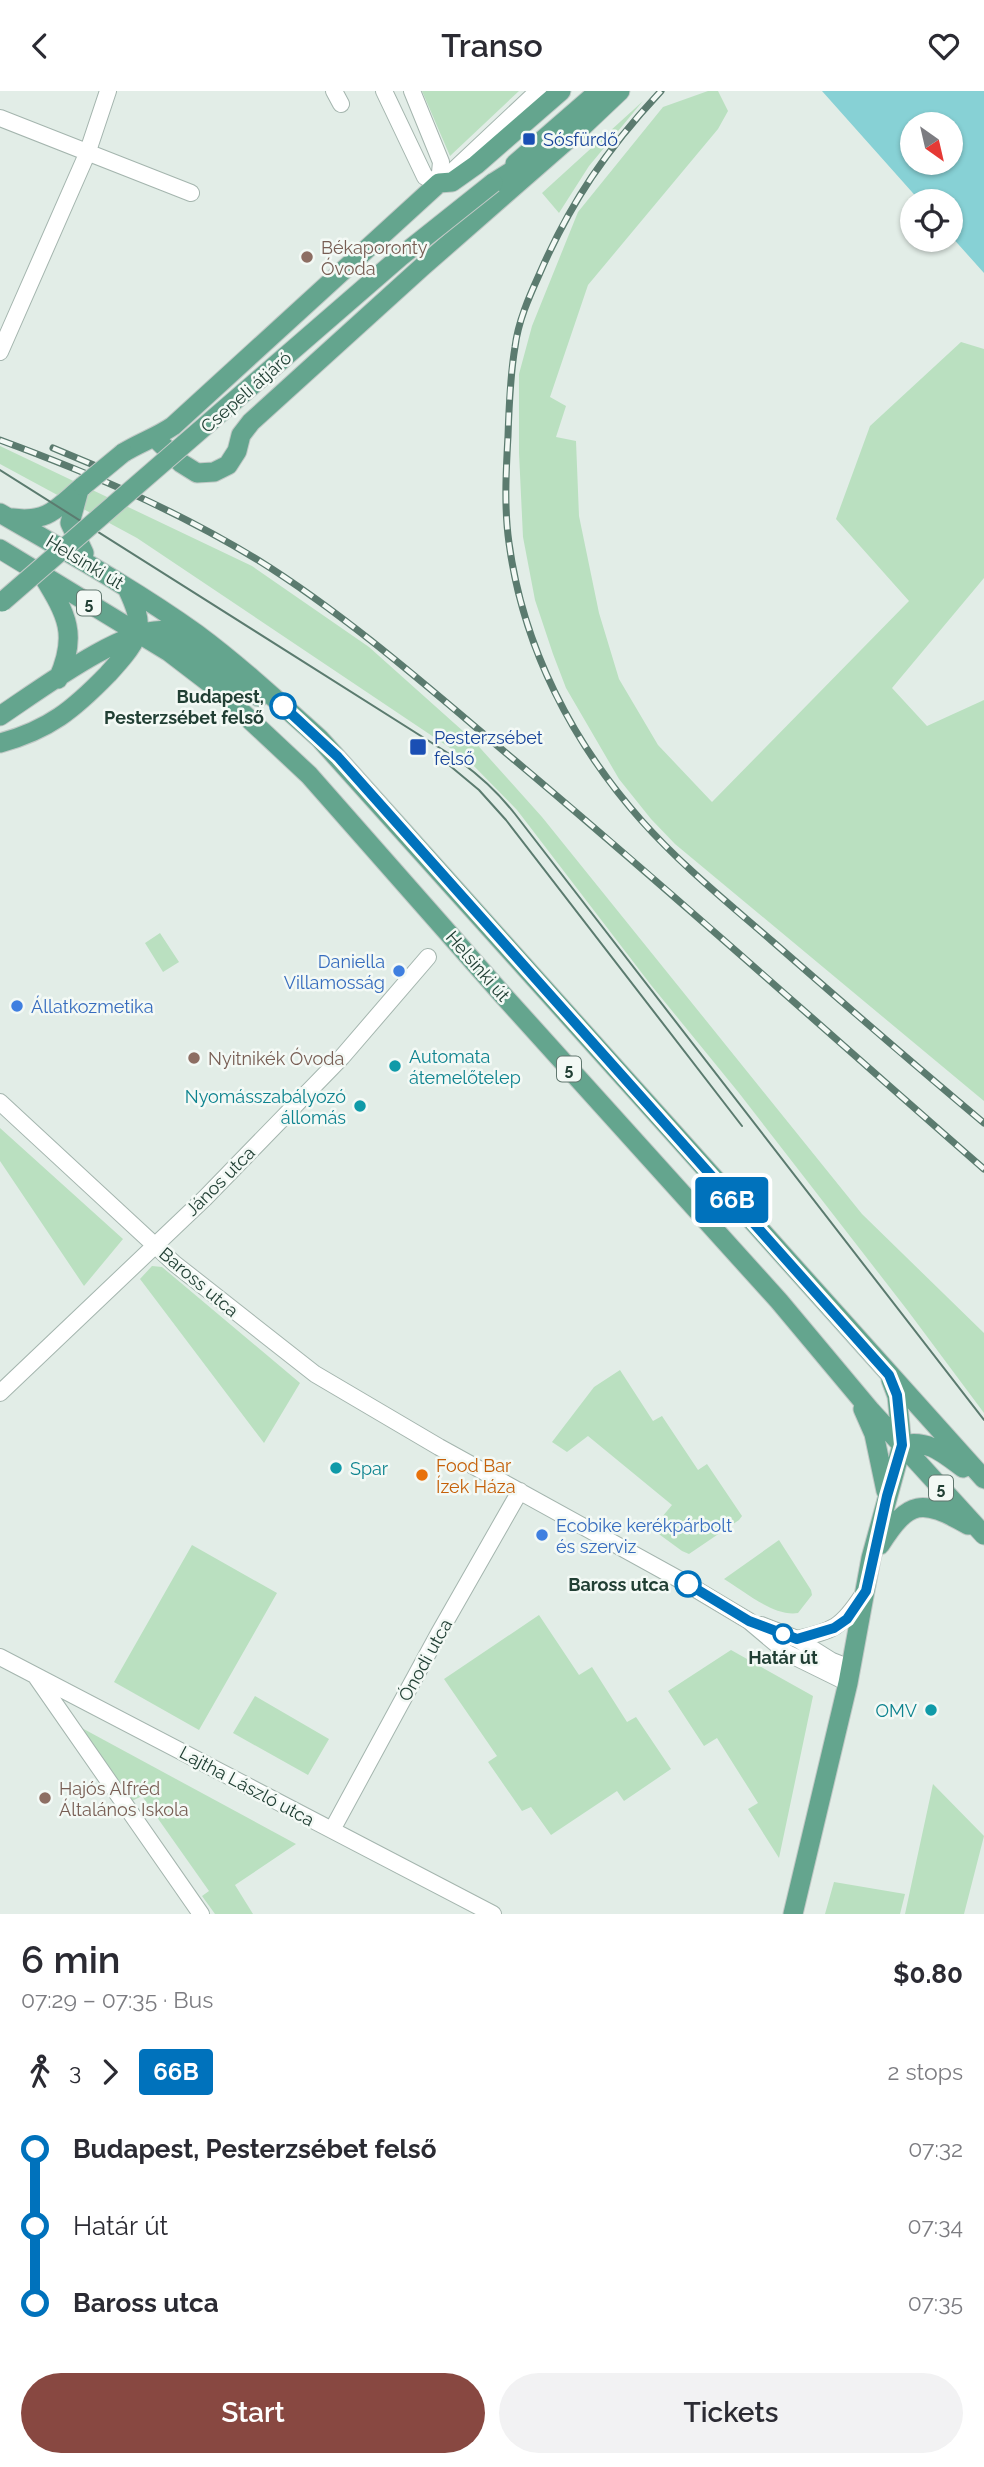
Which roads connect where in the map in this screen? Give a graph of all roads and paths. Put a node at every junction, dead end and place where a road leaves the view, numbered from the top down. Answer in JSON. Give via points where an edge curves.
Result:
{"nodes":[{"id":1,"x":108,"y":91,"type":"edge"},
{"id":2,"x":384,"y":91,"type":"edge"},
{"id":3,"x":412,"y":91,"type":"edge"},
{"id":4,"x":538,"y":91,"type":"edge"},
{"id":5,"x":561,"y":91,"type":"edge"},
{"id":6,"x":599,"y":91,"type":"edge"},
{"id":7,"x":620,"y":91,"type":"edge"},
{"id":8,"x":0,"y":118,"type":"edge"},
{"id":9,"x":582,"y":127,"type":"junction"},
{"id":10,"x":432,"y":141,"type":"junction"},
{"id":11,"x":411,"y":150,"type":"junction"},
{"id":12,"x":87,"y":154,"type":"junction"},
{"id":13,"x":439,"y":183,"type":"junction"},
{"id":14,"x":493,"y":183,"type":"junction"},
{"id":15,"x":191,"y":193,"type":"dead end"},
{"id":16,"x":0,"y":352,"type":"edge"},
{"id":17,"x":155,"y":438,"type":"junction"},
{"id":18,"x":80,"y":489,"type":"junction"},
{"id":19,"x":4,"y":515,"type":"edge"},
{"id":20,"x":0,"y":549,"type":"edge"},
{"id":21,"x":90,"y":563,"type":"junction"},
{"id":22,"x":40,"y":572,"type":"junction"},
{"id":23,"x":127,"y":587,"type":"junction"},
{"id":24,"x":0,"y":604,"type":"edge"},
{"id":25,"x":138,"y":633,"type":"junction"},
{"id":26,"x":169,"y":652,"type":"junction"},
{"id":27,"x":119,"y":662,"type":"junction"},
{"id":28,"x":58,"y":679,"type":"junction"},
{"id":29,"x":0,"y":716,"type":"edge"},
{"id":30,"x":303,"y":724,"type":"junction"},
{"id":31,"x":0,"y":743,"type":"edge"},
{"id":32,"x":428,"y":957,"type":"dead end"},
{"id":33,"x":0,"y":1102,"type":"edge"},
{"id":34,"x":155,"y":1246,"type":"junction"},
{"id":35,"x":889,"y":1375,"type":"junction"},
{"id":36,"x":852,"y":1387,"type":"junction"},
{"id":37,"x":0,"y":1393,"type":"edge"},
{"id":38,"x":902,"y":1445,"type":"junction"},
{"id":39,"x":984,"y":1481,"type":"edge"},
{"id":40,"x":520,"y":1491,"type":"junction"},
{"id":41,"x":887,"y":1496,"type":"junction"},
{"id":42,"x":982,"y":1533,"type":"edge"},
{"id":43,"x":872,"y":1558,"type":"junction"},
{"id":44,"x":866,"y":1591,"type":"junction"},
{"id":45,"x":749,"y":1621,"type":"junction"},
{"id":46,"x":797,"y":1639,"type":"junction"},
{"id":47,"x":0,"y":1657,"type":"edge"},
{"id":48,"x":36,"y":1676,"type":"junction"},
{"id":49,"x":849,"y":1676,"type":"junction"},
{"id":50,"x":332,"y":1831,"type":"junction"},
{"id":51,"x":201,"y":1914,"type":"edge"},
{"id":52,"x":493,"y":1914,"type":"edge"},
{"id":53,"x":793,"y":1914,"type":"edge"}],
"edges":[{"from":1,"to":12,"type":"street"},
{"from":2,"to":11,"type":"street"},
{"from":3,"to":10,"type":"street"},
{"from":4,"to":13,"type":"street"},
{"from":5,"to":13,"type":"main road","via":[[476,165],[452,182]]},
{"from":6,"to":14,"type":"main road","name":"Csepeli átjáró"},
{"from":7,"to":9,"type":"main road","name":"Csepeli átjáró"},
{"from":8,"to":12,"type":"street"},
{"from":9,"to":14,"type":"main road","name":"Csepeli átjáró"},
{"from":9,"to":17,"type":"main road","via":[[251,422],[228,465],[197,473]]},
{"from":10,"to":11,"type":"street"},
{"from":10,"to":13,"type":"street","via":[[441,162]]},
{"from":11,"to":13,"type":"street","via":[[425,177]]},
{"from":12,"to":15,"type":"street"},
{"from":12,"to":16,"type":"street"},
{"from":13,"to":17,"type":"main road","via":[[265,345]]},
{"from":14,"to":24,"type":"main road","name":"Csepeli átjáró","bridge":true,"via":[[400,257]]},
{"from":17,"to":18,"type":"main road","bridge":true,"via":[[123,453]]},
{"from":18,"to":19,"type":"main road","via":[[44,517],[29,520]]},
{"from":18,"to":21,"type":"main road","via":[[70,523]]},
{"from":19,"to":21,"type":"main road","name":"Helsinki út","number":"5"},
{"from":20,"to":22,"type":"main road","name":"Helsinki út","number":"5"},
{"from":21,"to":23,"type":"main road","name":"Helsinki út","number":"5"},
{"from":22,"to":25,"type":"main road","name":"Helsinki út","number":"5"},
{"from":22,"to":28,"type":"main road","via":[[66,619],[67,659]]},
{"from":23,"to":25,"type":"main road","via":[[136,608]]},
{"from":23,"to":30,"type":"main road","name":"Helsinki út","number":"5","via":[[241,669]]},
{"from":25,"to":26,"type":"main road","name":"Helsinki út","number":"5"},
{"from":25,"to":27,"type":"main road"},
{"from":25,"to":28,"type":"main road"},
{"from":25,"to":30,"type":"main road","via":[[166,631],[233,681]]},
{"from":26,"to":27,"type":"main road","via":[[153,649]]},
{"from":26,"to":36,"type":"main road","name":"Helsinki út","number":"5","via":[[216,688],[309,775]]},
{"from":27,"to":31,"type":"main road","via":[[78,705],[45,727]]},
{"from":28,"to":29,"type":"main road"},
{"from":30,"to":35,"type":"main road","name":"Helsinki út","number":"5","via":[[338,757]]},
{"from":32,"to":34,"type":"street","name":"János utca","via":[[342,1057]]},
{"from":33,"to":34,"type":"street","name":"Baross utca"},
{"from":34,"to":37,"type":"street","name":"János utca"},
{"from":34,"to":40,"type":"street","name":"Baross utca","via":[[314,1374]]},
{"from":35,"to":38,"type":"main road","via":[[897,1395]]},
{"from":35,"to":39,"type":"main road","number":"5"},
{"from":36,"to":38,"type":"main road","name":"Helsinki út","number":"5"},
{"from":36,"to":41,"type":"main road","via":[[874,1434]]},
{"from":38,"to":39,"type":"main road","via":[[915,1441],[930,1445]]},
{"from":38,"to":41,"type":"main road"},
{"from":38,"to":42,"type":"main road","number":"5"},
{"from":40,"to":45,"type":"street","name":"Baross utca"},
{"from":40,"to":50,"type":"street","name":"Ónodi utca"},
{"from":41,"to":43,"type":"main road"},
{"from":42,"to":43,"type":"main road","via":[[938,1509],[915,1508],[893,1524]]},
{"from":43,"to":44,"type":"main road"},
{"from":44,"to":46,"type":"street","via":[[847,1619],[834,1628]]},
{"from":44,"to":49,"type":"main road"},
{"from":45,"to":46,"type":"street","name":"Baross utca"},
{"from":45,"to":49,"type":"street","name":"Baross utca","via":[[787,1653]]},
{"from":46,"to":49,"type":"street","name":"Baross utca"},
{"from":47,"to":48,"type":"street","name":"Lajtha László utca"},
{"from":48,"to":50,"type":"street","name":"Lajtha László utca"},
{"from":48,"to":51,"type":"street"},
{"from":49,"to":53,"type":"main road"},
{"from":50,"to":52,"type":"street","name":"Lajtha László utca"}]}
